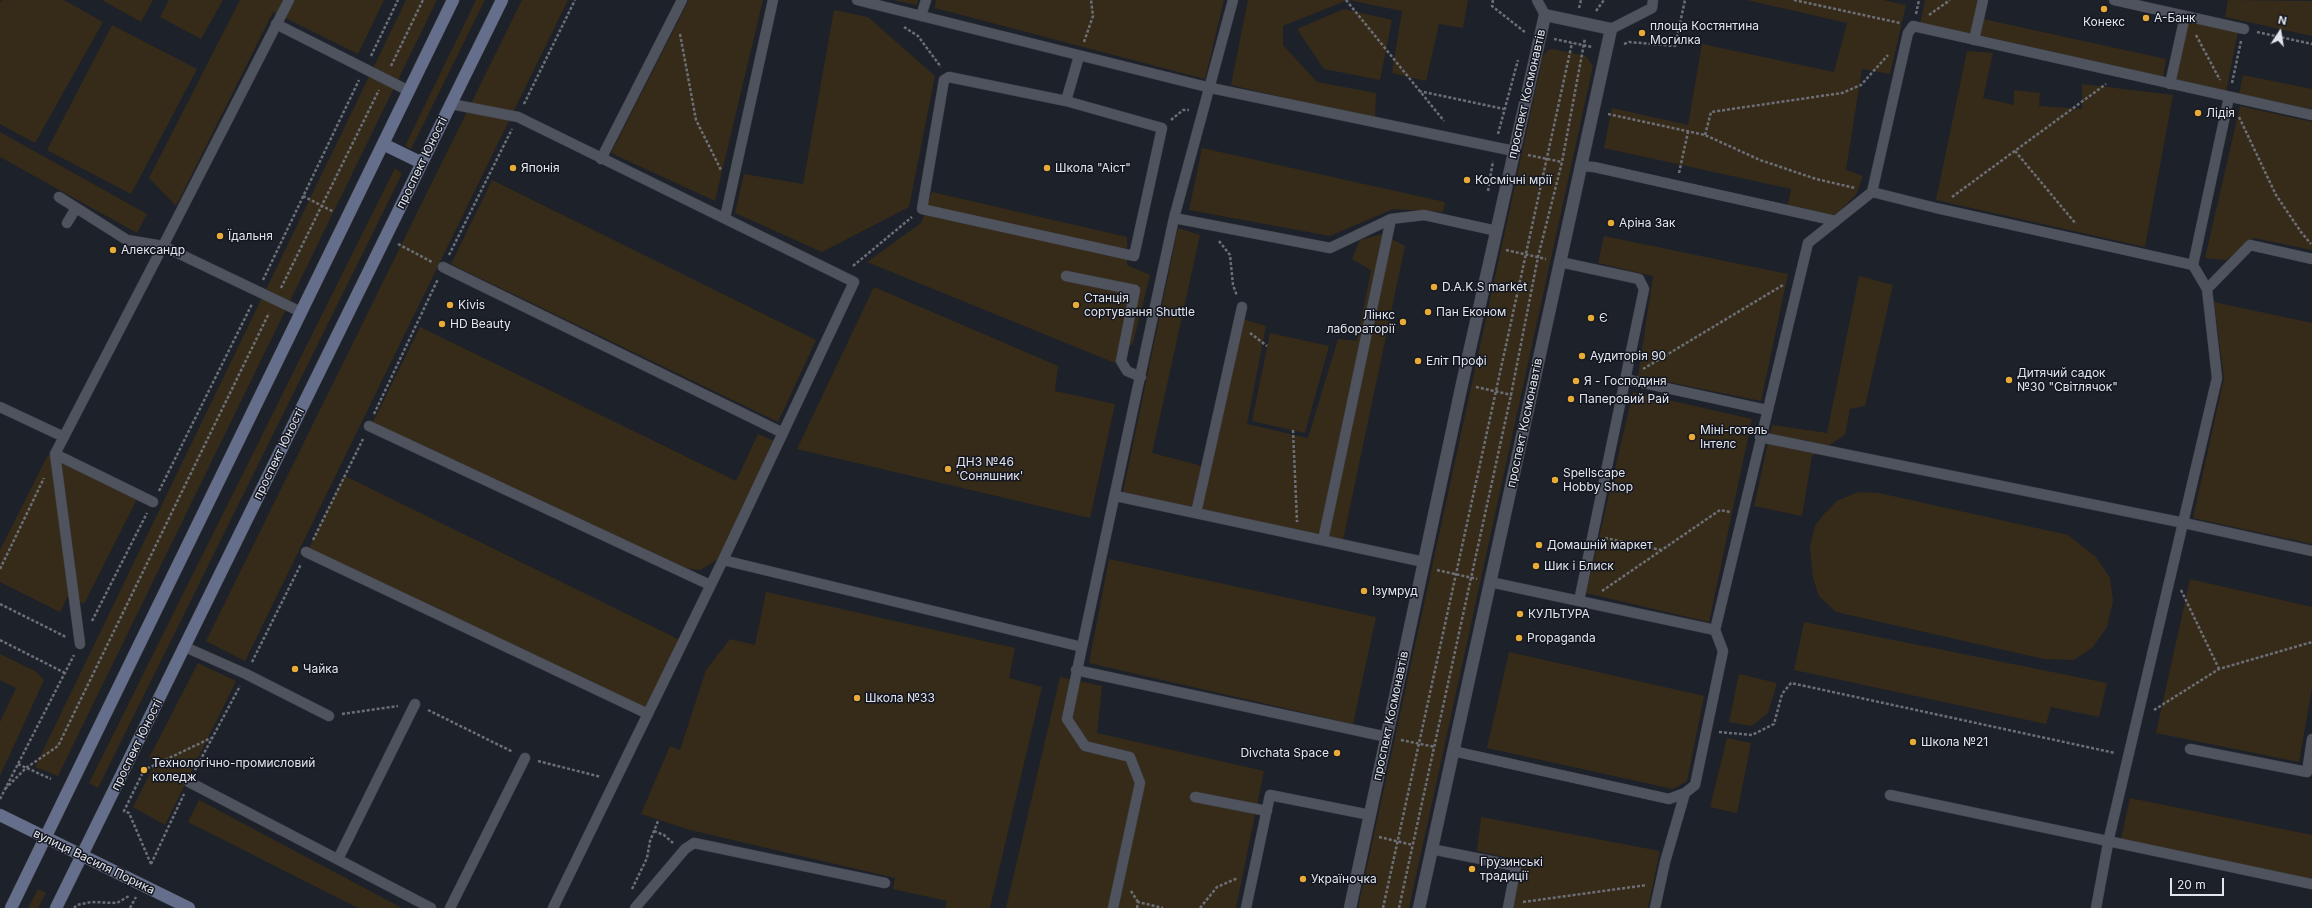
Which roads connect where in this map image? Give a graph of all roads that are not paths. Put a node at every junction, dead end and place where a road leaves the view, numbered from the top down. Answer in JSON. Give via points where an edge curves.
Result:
{"nodes":[{"id":1,"x":289,"y":0,"type":"edge"},
{"id":2,"x":453,"y":0,"type":"edge"},
{"id":3,"x":502,"y":0,"type":"edge"},
{"id":4,"x":682,"y":0,"type":"edge"},
{"id":5,"x":773,"y":0,"type":"edge"},
{"id":6,"x":857,"y":0,"type":"edge"},
{"id":7,"x":926,"y":0,"type":"edge"},
{"id":8,"x":1233,"y":0,"type":"edge"},
{"id":9,"x":1537,"y":0,"type":"edge"},
{"id":10,"x":1653,"y":0,"type":"edge"},
{"id":11,"x":1983,"y":0,"type":"edge"},
{"id":12,"x":2114,"y":0,"type":"edge"},
{"id":13,"x":1545,"y":15,"type":"junction"},
{"id":14,"x":921,"y":16,"type":"junction"},
{"id":15,"x":2185,"y":16,"type":"junction"},
{"id":16,"x":276,"y":24,"type":"junction"},
{"id":17,"x":1611,"y":29,"type":"junction"},
{"id":18,"x":2244,"y":29,"type":"road end"},
{"id":19,"x":1974,"y":40,"type":"junction"},
{"id":20,"x":1079,"y":56,"type":"junction"},
{"id":21,"x":2170,"y":84,"type":"junction"},
{"id":22,"x":1211,"y":88,"type":"junction"},
{"id":23,"x":409,"y":91,"type":"junction"},
{"id":24,"x":2229,"y":97,"type":"junction"},
{"id":25,"x":1066,"y":101,"type":"junction"},
{"id":26,"x":451,"y":104,"type":"junction"},
{"id":27,"x":2312,"y":115,"type":"edge"},
{"id":28,"x":383,"y":144,"type":"junction"},
{"id":29,"x":1514,"y":151,"type":"junction"},
{"id":30,"x":601,"y":159,"type":"junction"},
{"id":31,"x":422,"y":163,"type":"junction"},
{"id":32,"x":1580,"y":166,"type":"junction"},
{"id":33,"x":1872,"y":192,"type":"junction"},
{"id":34,"x":59,"y":197,"type":"dead end"},
{"id":35,"x":76,"y":208,"type":"junction"},
{"id":36,"x":725,"y":218,"type":"junction"},
{"id":37,"x":1174,"y":218,"type":"junction"},
{"id":38,"x":1391,"y":219,"type":"junction"},
{"id":39,"x":1836,"y":221,"type":"junction"},
{"id":40,"x":67,"y":223,"type":"dead end"},
{"id":41,"x":1496,"y":231,"type":"junction"},
{"id":42,"x":163,"y":246,"type":"junction"},
{"id":43,"x":2312,"y":259,"type":"edge"},
{"id":44,"x":1560,"y":262,"type":"junction"},
{"id":45,"x":2193,"y":265,"type":"junction"},
{"id":46,"x":443,"y":267,"type":"road end"},
{"id":47,"x":1066,"y":276,"type":"dead end"},
{"id":48,"x":2207,"y":289,"type":"junction"},
{"id":49,"x":1242,"y":307,"type":"road end"},
{"id":50,"x":301,"y":312,"type":"junction"},
{"id":51,"x":1141,"y":377,"type":"junction"},
{"id":52,"x":1625,"y":379,"type":"junction"},
{"id":53,"x":0,"y":407,"type":"edge"},
{"id":54,"x":1767,"y":410,"type":"junction"},
{"id":55,"x":369,"y":426,"type":"dead end"},
{"id":56,"x":783,"y":433,"type":"junction"},
{"id":57,"x":64,"y":436,"type":"junction"},
{"id":58,"x":1760,"y":437,"type":"junction"},
{"id":59,"x":55,"y":454,"type":"junction"},
{"id":60,"x":1116,"y":496,"type":"junction"},
{"id":61,"x":153,"y":502,"type":"road end"},
{"id":62,"x":1196,"y":513,"type":"junction"},
{"id":63,"x":2184,"y":523,"type":"junction"},
{"id":64,"x":1323,"y":540,"type":"junction"},
{"id":65,"x":2312,"y":551,"type":"edge"},
{"id":66,"x":306,"y":552,"type":"dead end"},
{"id":67,"x":723,"y":560,"type":"junction"},
{"id":68,"x":1423,"y":564,"type":"junction"},
{"id":69,"x":1490,"y":582,"type":"junction"},
{"id":70,"x":710,"y":585,"type":"junction"},
{"id":71,"x":1579,"y":601,"type":"junction"},
{"id":72,"x":1715,"y":630,"type":"junction"},
{"id":73,"x":80,"y":644,"type":"road end"},
{"id":74,"x":185,"y":646,"type":"junction"},
{"id":75,"x":1082,"y":647,"type":"junction"},
{"id":76,"x":1076,"y":670,"type":"junction"},
{"id":77,"x":415,"y":704,"type":"road end"},
{"id":78,"x":648,"y":714,"type":"junction"},
{"id":79,"x":329,"y":716,"type":"road end"},
{"id":80,"x":1387,"y":737,"type":"junction"},
{"id":81,"x":2312,"y":739,"type":"edge"},
{"id":82,"x":2190,"y":749,"type":"dead end"},
{"id":83,"x":1453,"y":751,"type":"junction"},
{"id":84,"x":525,"y":758,"type":"road end"},
{"id":85,"x":189,"y":782,"type":"dead end"},
{"id":86,"x":1685,"y":793,"type":"junction"},
{"id":87,"x":1890,"y":796,"type":"dead end"},
{"id":88,"x":1195,"y":797,"type":"dead end"},
{"id":89,"x":1267,"y":811,"type":"junction"},
{"id":90,"x":0,"y":815,"type":"edge"},
{"id":91,"x":1370,"y":815,"type":"junction"},
{"id":92,"x":46,"y":838,"type":"junction"},
{"id":93,"x":2108,"y":840,"type":"junction"},
{"id":94,"x":1432,"y":849,"type":"junction"},
{"id":95,"x":82,"y":856,"type":"junction"},
{"id":96,"x":338,"y":859,"type":"junction"},
{"id":97,"x":885,"y":883,"type":"dead end"},
{"id":98,"x":2312,"y":884,"type":"edge"},
{"id":99,"x":638,"y":906,"type":"edge"},
{"id":100,"x":1509,"y":906,"type":"edge"},
{"id":101,"x":12,"y":908,"type":"edge"},
{"id":102,"x":56,"y":908,"type":"edge"},
{"id":103,"x":189,"y":908,"type":"edge"},
{"id":104,"x":431,"y":908,"type":"edge"},
{"id":105,"x":450,"y":908,"type":"edge"},
{"id":106,"x":555,"y":908,"type":"edge"},
{"id":107,"x":1113,"y":908,"type":"edge"},
{"id":108,"x":1246,"y":908,"type":"edge"},
{"id":109,"x":1350,"y":908,"type":"edge"},
{"id":110,"x":1419,"y":908,"type":"edge"},
{"id":111,"x":1655,"y":908,"type":"edge"},
{"id":112,"x":2096,"y":908,"type":"edge"}],
"edges":[{"from":1,"to":16,"type":"lane"},
{"from":2,"to":23,"type":"main road"},
{"from":3,"to":26,"type":"main road","name":"проспект Юності"},
{"from":4,"to":30,"type":"lane"},
{"from":5,"to":36,"type":"lane"},
{"from":6,"to":14,"type":"lane"},
{"from":7,"to":14,"type":"lane"},
{"from":8,"to":22,"type":"lane"},
{"from":9,"to":13,"type":"lane"},
{"from":10,"to":17,"type":"lane","via":[[1652,8]]},
{"from":11,"to":19,"type":"lane"},
{"from":12,"to":15,"type":"lane"},
{"from":13,"to":17,"type":"street","name":"проспект Космонавтів"},
{"from":13,"to":29,"type":"street","name":"проспект Космонавтів"},
{"from":14,"to":20,"type":"lane"},
{"from":15,"to":18,"type":"lane"},
{"from":15,"to":21,"type":"lane"},
{"from":16,"to":23,"type":"lane"},
{"from":16,"to":42,"type":"lane"},
{"from":17,"to":32,"type":"street","name":"проспект Космонавтів"},
{"from":19,"to":21,"type":"lane"},
{"from":19,"to":33,"type":"lane","via":[[1913,26],[1908,33]]},
{"from":20,"to":22,"type":"lane"},
{"from":20,"to":25,"type":"lane"},
{"from":21,"to":24,"type":"lane"},
{"from":22,"to":29,"type":"lane"},
{"from":22,"to":37,"type":"lane"},
{"from":23,"to":28,"type":"main road"},
{"from":24,"to":27,"type":"lane"},
{"from":24,"to":45,"type":"lane"},
{"from":25,"to":25,"type":"lane","via":[[1162,128],[1134,256],[922,209],[944,80],[949,76]]},
{"from":26,"to":30,"type":"lane","via":[[518,117]]},
{"from":26,"to":31,"type":"main road","name":"проспект Юності"},
{"from":28,"to":31,"type":"main road"},
{"from":28,"to":50,"type":"main road"},
{"from":29,"to":41,"type":"street","name":"проспект Космонавтів"},
{"from":30,"to":36,"type":"lane"},
{"from":31,"to":74,"type":"main road","name":"проспект Юності"},
{"from":32,"to":39,"type":"lane","via":[[1602,168]]},
{"from":32,"to":44,"type":"street","name":"проспект Космонавтів"},
{"from":33,"to":39,"type":"lane"},
{"from":33,"to":45,"type":"lane"},
{"from":34,"to":35,"type":"lane"},
{"from":35,"to":40,"type":"lane"},
{"from":35,"to":42,"type":"lane","via":[[127,240]]},
{"from":36,"to":56,"type":"lane","via":[[854,282]]},
{"from":37,"to":38,"type":"lane","via":[[1330,248]]},
{"from":37,"to":51,"type":"lane"},
{"from":38,"to":41,"type":"lane","via":[[1424,215]]},
{"from":38,"to":64,"type":"lane"},
{"from":39,"to":54,"type":"lane","via":[[1808,243]]},
{"from":41,"to":68,"type":"street","name":"проспект Космонавтів"},
{"from":42,"to":50,"type":"lane"},
{"from":42,"to":57,"type":"lane"},
{"from":43,"to":48,"type":"lane","via":[[2250,245]]},
{"from":44,"to":52,"type":"lane","via":[[1639,279],[1644,289]]},
{"from":44,"to":69,"type":"street","name":"проспект Космонавтів"},
{"from":45,"to":48,"type":"lane"},
{"from":46,"to":56,"type":"lane"},
{"from":47,"to":51,"type":"lane","via":[[1135,290],[1122,361],[1127,371]]},
{"from":48,"to":63,"type":"lane","via":[[2217,378]]},
{"from":49,"to":62,"type":"lane"},
{"from":50,"to":92,"type":"main road"},
{"from":51,"to":60,"type":"lane"},
{"from":52,"to":54,"type":"lane"},
{"from":52,"to":71,"type":"lane"},
{"from":53,"to":57,"type":"lane"},
{"from":54,"to":58,"type":"lane"},
{"from":55,"to":70,"type":"lane"},
{"from":56,"to":67,"type":"lane"},
{"from":57,"to":59,"type":"lane"},
{"from":58,"to":63,"type":"lane"},
{"from":58,"to":72,"type":"lane"},
{"from":59,"to":61,"type":"lane"},
{"from":59,"to":73,"type":"lane"},
{"from":60,"to":62,"type":"lane"},
{"from":60,"to":75,"type":"lane"},
{"from":62,"to":64,"type":"lane"},
{"from":63,"to":65,"type":"lane"},
{"from":63,"to":93,"type":"lane"},
{"from":64,"to":68,"type":"lane"},
{"from":66,"to":78,"type":"lane"},
{"from":67,"to":70,"type":"lane"},
{"from":67,"to":75,"type":"lane"},
{"from":68,"to":80,"type":"street","name":"проспект Космонавтів"},
{"from":69,"to":71,"type":"lane"},
{"from":69,"to":83,"type":"street","name":"проспект Космонавтів"},
{"from":70,"to":78,"type":"lane"},
{"from":71,"to":72,"type":"lane"},
{"from":72,"to":86,"type":"lane","via":[[1723,651],[1695,785]]},
{"from":74,"to":79,"type":"lane"},
{"from":74,"to":95,"type":"main road","name":"проспект Юності"},
{"from":75,"to":76,"type":"lane"},
{"from":76,"to":80,"type":"lane"},
{"from":76,"to":107,"type":"lane","via":[[1068,719],[1085,746],[1130,757],[1140,783]]},
{"from":77,"to":96,"type":"lane"},
{"from":78,"to":106,"type":"lane"},
{"from":80,"to":91,"type":"street","name":"проспект Космонавтів"},
{"from":81,"to":82,"type":"lane","via":[[2307,772]]},
{"from":83,"to":86,"type":"lane","via":[[1669,799]]},
{"from":83,"to":94,"type":"street","name":"проспект Космонавтів"},
{"from":84,"to":105,"type":"lane"},
{"from":85,"to":96,"type":"lane"},
{"from":86,"to":111,"type":"lane"},
{"from":87,"to":93,"type":"lane"},
{"from":88,"to":89,"type":"lane"},
{"from":89,"to":91,"type":"lane","via":[[1270,795]]},
{"from":89,"to":108,"type":"lane"},
{"from":90,"to":92,"type":"main road","name":"вулиця Василя Порика"},
{"from":91,"to":109,"type":"street","name":"проспект Космонавтів"},
{"from":92,"to":95,"type":"main road","name":"вулиця Василя Порика"},
{"from":92,"to":101,"type":"main road"},
{"from":93,"to":98,"type":"lane"},
{"from":93,"to":112,"type":"lane"},
{"from":94,"to":100,"type":"lane","via":[[1516,866]]},
{"from":94,"to":110,"type":"street","name":"проспект Космонавтів"},
{"from":95,"to":102,"type":"main road","name":"проспект Юності"},
{"from":95,"to":103,"type":"main road","name":"вулиця Василя Порика"},
{"from":96,"to":104,"type":"lane"},
{"from":97,"to":99,"type":"lane","via":[[700,843],[691,844],[685,849]]}]}
